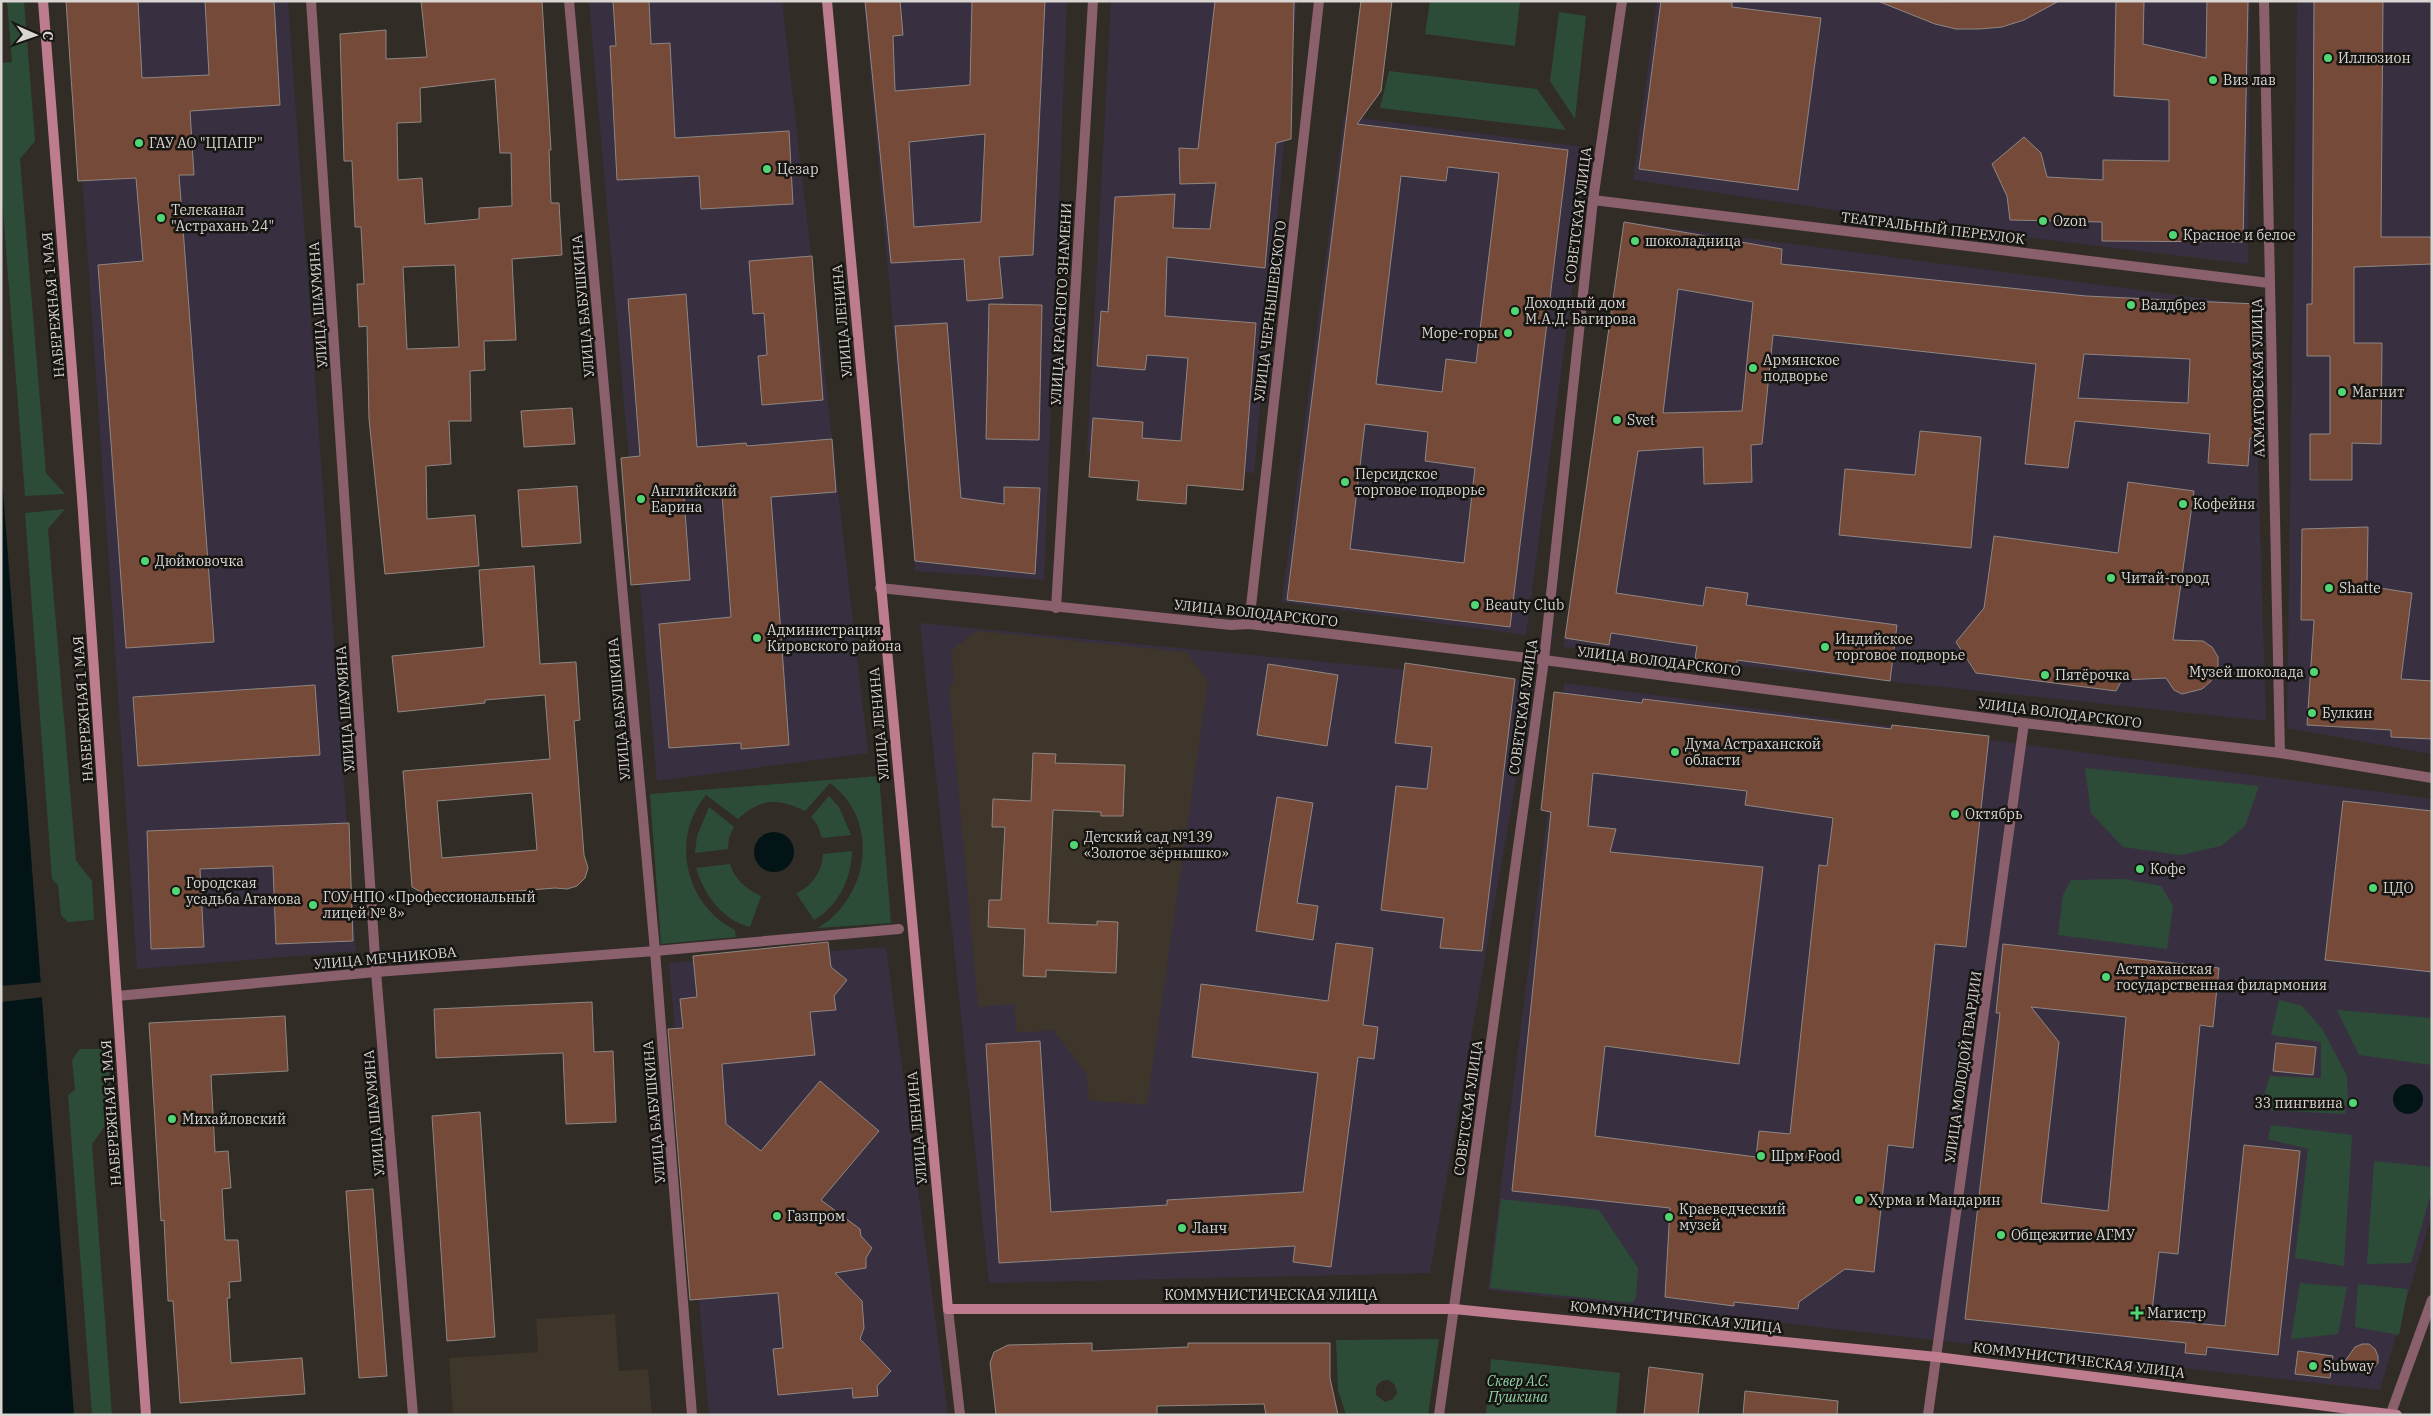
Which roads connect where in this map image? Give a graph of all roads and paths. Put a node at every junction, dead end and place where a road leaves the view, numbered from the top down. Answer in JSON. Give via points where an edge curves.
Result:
{"nodes":[{"id":1,"x":42,"y":1,"type":"edge"},
{"id":2,"x":311,"y":1,"type":"edge"},
{"id":3,"x":569,"y":1,"type":"edge"},
{"id":4,"x":827,"y":1,"type":"edge"},
{"id":5,"x":1092,"y":1,"type":"edge"},
{"id":6,"x":1319,"y":1,"type":"edge"},
{"id":7,"x":1622,"y":1,"type":"edge"},
{"id":8,"x":2264,"y":1,"type":"edge"},
{"id":9,"x":1592,"y":200,"type":"junction"},
{"id":10,"x":2269,"y":283,"type":"junction"},
{"id":11,"x":880,"y":588,"type":"junction"},
{"id":12,"x":1056,"y":608,"type":"junction"},
{"id":13,"x":1249,"y":624,"type":"junction"},
{"id":14,"x":1544,"y":660,"type":"junction"},
{"id":15,"x":2024,"y":723,"type":"junction"},
{"id":16,"x":2280,"y":754,"type":"junction"},
{"id":17,"x":2432,"y":778,"type":"edge"},
{"id":18,"x":899,"y":929,"type":"dead end"},
{"id":19,"x":655,"y":951,"type":"junction"},
{"id":20,"x":376,"y":972,"type":"junction"},
{"id":21,"x":117,"y":996,"type":"junction"},
{"id":22,"x":2432,"y":1300,"type":"edge"},
{"id":23,"x":948,"y":1309,"type":"junction"},
{"id":24,"x":1454,"y":1309,"type":"junction"},
{"id":25,"x":1937,"y":1356,"type":"junction"},
{"id":26,"x":2393,"y":1414,"type":"edge"},
{"id":27,"x":146,"y":1415,"type":"edge"},
{"id":28,"x":413,"y":1415,"type":"edge"},
{"id":29,"x":692,"y":1415,"type":"edge"},
{"id":30,"x":960,"y":1415,"type":"edge"},
{"id":31,"x":1439,"y":1415,"type":"edge"},
{"id":32,"x":1928,"y":1415,"type":"edge"}],
"edges":[{"from":1,"to":21,"type":"main road","name":"НАБЕРЕЖНАЯ 1 МАЯ","via":[[82,498]]},
{"from":2,"to":20,"type":"street","name":"УЛИЦА ШАУМЯНА"},
{"from":3,"to":19,"type":"street","name":"УЛИЦА БАБУШКИНА"},
{"from":4,"to":11,"type":"main road","name":"УЛИЦА ЛЕНИНА"},
{"from":5,"to":12,"type":"street","name":"УЛИЦА КРАСНОГО ЗНАМЕНИ"},
{"from":6,"to":13,"type":"street","name":"УЛИЦА ЧЕРНЫШЕВСКОГО"},
{"from":7,"to":9,"type":"street","name":"СОВЕТСКАЯ УЛИЦА"},
{"from":8,"to":10,"type":"street","name":"АХМАТОВСКАЯ УЛИЦА"},
{"from":9,"to":10,"type":"street","name":"ТЕАТРАЛЬНЫЙ ПЕРЕУЛОК"},
{"from":9,"to":14,"type":"street","name":"СОВЕТСКАЯ УЛИЦА"},
{"from":10,"to":16,"type":"street","name":"АХМАТОВСКАЯ УЛИЦА"},
{"from":11,"to":12,"type":"street","name":"УЛИЦА ВОЛОДАРСКОГО"},
{"from":11,"to":23,"type":"main road","name":"УЛИЦА ЛЕНИНА"},
{"from":12,"to":13,"type":"street","name":"УЛИЦА ВОЛОДАРСКОГО"},
{"from":13,"to":14,"type":"street","name":"УЛИЦА ВОЛОДАРСКОГО"},
{"from":14,"to":15,"type":"street","name":"УЛИЦА ВОЛОДАРСКОГО"},
{"from":14,"to":24,"type":"street","name":"СОВЕТСКАЯ УЛИЦА"},
{"from":15,"to":16,"type":"street","name":"УЛИЦА ВОЛОДАРСКОГО"},
{"from":15,"to":25,"type":"street","name":"УЛИЦА МОЛОДОЙ ГВАРДИИ"},
{"from":16,"to":17,"type":"street","name":"УЛИЦА ВОЛОДАРСКОГО"},
{"from":18,"to":19,"type":"street","name":"УЛИЦА МЕЧНИКОВА"},
{"from":19,"to":20,"type":"street","name":"УЛИЦА МЕЧНИКОВА"},
{"from":19,"to":29,"type":"street","name":"УЛИЦА БАБУШКИНА"},
{"from":20,"to":21,"type":"street","name":"УЛИЦА МЕЧНИКОВА"},
{"from":20,"to":28,"type":"street","name":"УЛИЦА ШАУМЯНА"},
{"from":21,"to":27,"type":"main road","name":"НАБЕРЕЖНАЯ 1 МАЯ"},
{"from":22,"to":26,"type":"street"},
{"from":23,"to":24,"type":"main road","name":"КОММУНИСТИЧЕСКАЯ УЛИЦА"},
{"from":23,"to":30,"type":"street","name":"УЛИЦА ЛЕНИНА"},
{"from":24,"to":25,"type":"main road","name":"КОММУНИСТИЧЕСКАЯ УЛИЦА"},
{"from":24,"to":31,"type":"street","name":"СОВЕТСКАЯ УЛИЦА"},
{"from":25,"to":26,"type":"main road","name":"КОММУНИСТИЧЕСКАЯ УЛИЦА"},
{"from":25,"to":32,"type":"street","name":"УЛИЦА МОЛОДОЙ ГВАРДИИ"}]}
